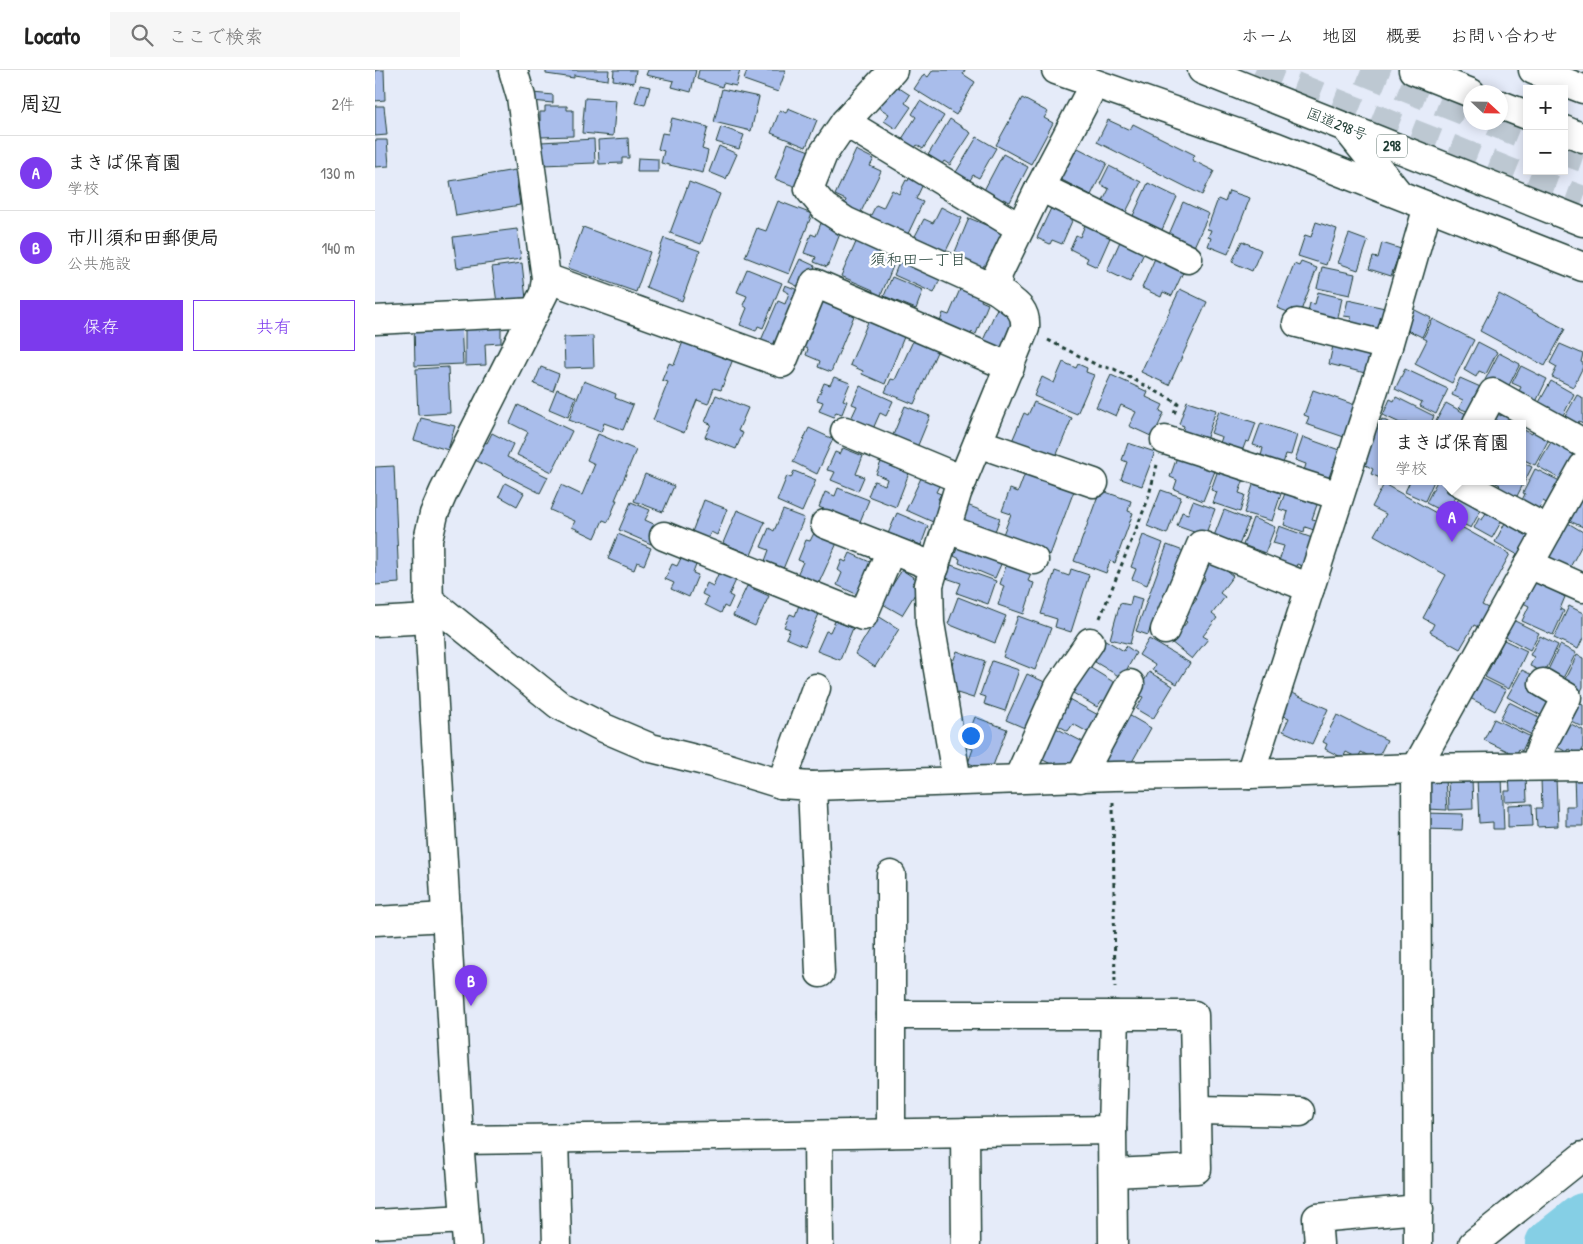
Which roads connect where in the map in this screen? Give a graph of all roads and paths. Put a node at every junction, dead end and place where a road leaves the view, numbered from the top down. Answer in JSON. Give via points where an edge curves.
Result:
{"nodes":[{"id":1,"x":513,"y":70,"type":"edge"},
{"id":2,"x":893,"y":70,"type":"edge"},
{"id":3,"x":1056,"y":70,"type":"edge"},
{"id":4,"x":1202,"y":70,"type":"edge"},
{"id":5,"x":1413,"y":70,"type":"edge"},
{"id":6,"x":1533,"y":70,"type":"edge"},
{"id":7,"x":1094,"y":84,"type":"junction"},
{"id":8,"x":1583,"y":89,"type":"edge"},
{"id":9,"x":1463,"y":90,"type":"edge"},
{"id":10,"x":1508,"y":108,"type":"edge"},
{"id":11,"x":1523,"y":113,"type":"edge"},
{"id":12,"x":845,"y":122,"type":"junction"},
{"id":13,"x":1346,"y":128,"type":"junction"},
{"id":14,"x":1568,"y":132,"type":"edge"},
{"id":15,"x":1583,"y":138,"type":"edge"},
{"id":16,"x":1040,"y":187,"type":"junction"},
{"id":17,"x":1399,"y":194,"type":"junction"},
{"id":18,"x":1429,"y":206,"type":"junction"},
{"id":19,"x":1583,"y":222,"type":"edge"},
{"id":20,"x":1020,"y":228,"type":"junction"},
{"id":21,"x":1188,"y":259,"type":"dead end"},
{"id":22,"x":1583,"y":267,"type":"edge"},
{"id":23,"x":546,"y":278,"type":"junction"},
{"id":24,"x":997,"y":290,"type":"junction"},
{"id":25,"x":535,"y":312,"type":"junction"},
{"id":26,"x":375,"y":320,"type":"edge"},
{"id":27,"x":1297,"y":323,"type":"dead end"},
{"id":28,"x":1025,"y":328,"type":"junction"},
{"id":29,"x":1388,"y":346,"type":"junction"},
{"id":30,"x":1010,"y":367,"type":"junction"},
{"id":31,"x":1479,"y":420,"type":"edge"},
{"id":32,"x":845,"y":431,"type":"dead end"},
{"id":33,"x":1165,"y":440,"type":"junction"},
{"id":34,"x":978,"y":442,"type":"junction"},
{"id":35,"x":1583,"y":443,"type":"edge"},
{"id":36,"x":1583,"y":467,"type":"edge"},
{"id":37,"x":963,"y":480,"type":"junction"},
{"id":38,"x":1094,"y":484,"type":"dead end"},
{"id":39,"x":1465,"y":485,"type":"edge"},
{"id":40,"x":1339,"y":496,"type":"junction"},
{"id":41,"x":825,"y":524,"type":"dead end"},
{"id":42,"x":947,"y":529,"type":"junction"},
{"id":43,"x":1548,"y":530,"type":"junction"},
{"id":44,"x":664,"y":536,"type":"dead end"},
{"id":45,"x":891,"y":550,"type":"junction"},
{"id":46,"x":1034,"y":560,"type":"dead end"},
{"id":47,"x":1529,"y":564,"type":"junction"},
{"id":48,"x":935,"y":567,"type":"junction"},
{"id":49,"x":1310,"y":588,"type":"junction"},
{"id":50,"x":1583,"y":590,"type":"edge"},
{"id":51,"x":1583,"y":600,"type":"edge"},
{"id":52,"x":428,"y":609,"type":"junction"},
{"id":53,"x":375,"y":622,"type":"edge"},
{"id":54,"x":1165,"y":630,"type":"dead end"},
{"id":55,"x":1090,"y":642,"type":"joint"},
{"id":56,"x":1543,"y":683,"type":"dead end"},
{"id":57,"x":1130,"y":684,"type":"dead end"},
{"id":58,"x":816,"y":688,"type":"dead end"},
{"id":59,"x":1535,"y":766,"type":"junction"},
{"id":60,"x":1583,"y":766,"type":"edge"},
{"id":61,"x":1416,"y":768,"type":"junction"},
{"id":62,"x":1249,"y":774,"type":"junction"},
{"id":63,"x":1113,"y":776,"type":"junction"},
{"id":64,"x":1080,"y":778,"type":"junction"},
{"id":65,"x":1018,"y":779,"type":"junction"},
{"id":66,"x":957,"y":781,"type":"junction"},
{"id":67,"x":781,"y":784,"type":"junction"},
{"id":68,"x":812,"y":786,"type":"junction"},
{"id":69,"x":891,"y":875,"type":"dead end"},
{"id":70,"x":446,"y":917,"type":"junction"},
{"id":71,"x":375,"y":921,"type":"edge"},
{"id":72,"x":820,"y":973,"type":"dead end"},
{"id":73,"x":1115,"y":1014,"type":"junction"},
{"id":74,"x":891,"y":1015,"type":"junction"},
{"id":75,"x":1196,"y":1110,"type":"junction"},
{"id":76,"x":1300,"y":1112,"type":"dead end"},
{"id":77,"x":1112,"y":1130,"type":"junction"},
{"id":78,"x":965,"y":1132,"type":"junction"},
{"id":79,"x":891,"y":1134,"type":"junction"},
{"id":80,"x":818,"y":1135,"type":"junction"},
{"id":81,"x":554,"y":1139,"type":"junction"},
{"id":82,"x":459,"y":1140,"type":"junction"},
{"id":83,"x":1583,"y":1156,"type":"edge"},
{"id":84,"x":1113,"y":1173,"type":"junction"},
{"id":85,"x":1419,"y":1209,"type":"junction"},
{"id":86,"x":375,"y":1224,"type":"edge"},
{"id":87,"x":466,"y":1232,"type":"edge"},
{"id":88,"x":557,"y":1244,"type":"edge"},
{"id":89,"x":819,"y":1244,"type":"edge"},
{"id":90,"x":966,"y":1244,"type":"edge"},
{"id":91,"x":1113,"y":1244,"type":"edge"},
{"id":92,"x":1319,"y":1244,"type":"edge"},
{"id":93,"x":1418,"y":1244,"type":"edge"},
{"id":94,"x":1473,"y":1244,"type":"edge"}],
"edges":[{"from":1,"to":23,"type":"main road","via":[[521,97]]},
{"from":2,"to":12,"type":"main road"},
{"from":3,"to":7,"type":"main road"},
{"from":4,"to":13,"type":"main road","name":"国道298号","number":"298"},
{"from":5,"to":9,"type":"main road"},
{"from":6,"to":8,"type":"main road"},
{"from":7,"to":16,"type":"main road"},
{"from":7,"to":17,"type":"main road","via":[[1277,147]]},
{"from":10,"to":11,"type":"main road"},
{"from":12,"to":20,"type":"main road"},
{"from":12,"to":24,"type":"main road","via":[[823,154],[809,189],[824,207],[845,221]]},
{"from":13,"to":17,"type":"main road"},
{"from":13,"to":19,"type":"main road","name":"国道298号","number":"298"},
{"from":14,"to":15,"type":"main road"},
{"from":16,"to":20,"type":"main road"},
{"from":16,"to":21,"type":"main road"},
{"from":17,"to":18,"type":"main road"},
{"from":18,"to":22,"type":"main road"},
{"from":18,"to":29,"type":"main road"},
{"from":20,"to":24,"type":"main road","via":[[998,274]]},
{"from":23,"to":25,"type":"main road","via":[[544,293]]},
{"from":23,"to":30,"type":"main road","via":[[782,363],[815,283]]},
{"from":24,"to":28,"type":"main road","via":[[1022,310]]},
{"from":25,"to":26,"type":"main road"},
{"from":25,"to":52,"type":"main road","via":[[434,514],[428,540]]},
{"from":27,"to":29,"type":"main road"},
{"from":28,"to":30,"type":"main road"},
{"from":28,"to":33,"type":"path","via":[[1178,403]]},
{"from":29,"to":40,"type":"main road"},
{"from":30,"to":34,"type":"main road"},
{"from":31,"to":35,"type":"main road","via":[[1493,392]]},
{"from":32,"to":37,"type":"main road"},
{"from":33,"to":40,"type":"main road"},
{"from":33,"to":55,"type":"path","via":[[1147,502]]},
{"from":34,"to":37,"type":"main road"},
{"from":34,"to":38,"type":"main road"},
{"from":36,"to":43,"type":"main road"},
{"from":37,"to":42,"type":"main road"},
{"from":39,"to":43,"type":"main road"},
{"from":40,"to":49,"type":"main road"},
{"from":41,"to":45,"type":"main road"},
{"from":42,"to":46,"type":"main road"},
{"from":42,"to":48,"type":"main road"},
{"from":43,"to":47,"type":"main road"},
{"from":44,"to":45,"type":"main road","via":[[863,616]]},
{"from":45,"to":48,"type":"main road"},
{"from":47,"to":50,"type":"main road"},
{"from":47,"to":61,"type":"main road"},
{"from":48,"to":66,"type":"main road","via":[[929,585],[930,623]]},
{"from":49,"to":54,"type":"main road","via":[[1201,544]]},
{"from":49,"to":62,"type":"main road"},
{"from":50,"to":51,"type":"main road","via":[[1580,598]]},
{"from":52,"to":53,"type":"main road"},
{"from":52,"to":67,"type":"main road","via":[[559,705],[604,728],[651,748]]},
{"from":52,"to":70,"type":"main road"},
{"from":55,"to":65,"type":"main road","via":[[1059,687]]},
{"from":56,"to":59,"type":"main road","via":[[1567,697]]},
{"from":57,"to":64,"type":"main road"},
{"from":58,"to":67,"type":"main road"},
{"from":59,"to":60,"type":"main road"},
{"from":59,"to":61,"type":"main road"},
{"from":61,"to":62,"type":"main road"},
{"from":61,"to":85,"type":"main road"},
{"from":62,"to":63,"type":"main road"},
{"from":63,"to":64,"type":"main road"},
{"from":63,"to":73,"type":"path"},
{"from":64,"to":65,"type":"main road"},
{"from":65,"to":66,"type":"main road"},
{"from":66,"to":68,"type":"main road"},
{"from":67,"to":68,"type":"main road"},
{"from":68,"to":72,"type":"main road"},
{"from":69,"to":74,"type":"main road"},
{"from":70,"to":71,"type":"main road"},
{"from":70,"to":82,"type":"main road"},
{"from":73,"to":74,"type":"main road"},
{"from":73,"to":75,"type":"main road","via":[[1195,1015]]},
{"from":73,"to":77,"type":"main road"},
{"from":74,"to":79,"type":"main road"},
{"from":75,"to":76,"type":"main road"},
{"from":75,"to":84,"type":"main road","via":[[1197,1169]]},
{"from":77,"to":78,"type":"main road"},
{"from":77,"to":84,"type":"main road"},
{"from":78,"to":79,"type":"main road"},
{"from":78,"to":90,"type":"main road"},
{"from":79,"to":80,"type":"main road"},
{"from":80,"to":81,"type":"main road"},
{"from":80,"to":89,"type":"main road"},
{"from":81,"to":82,"type":"main road"},
{"from":81,"to":88,"type":"main road"},
{"from":82,"to":87,"type":"main road"},
{"from":83,"to":94,"type":"main road"},
{"from":84,"to":91,"type":"main road"},
{"from":85,"to":92,"type":"main road","via":[[1317,1218]]},
{"from":85,"to":93,"type":"main road"},
{"from":86,"to":87,"type":"main road"}]}
